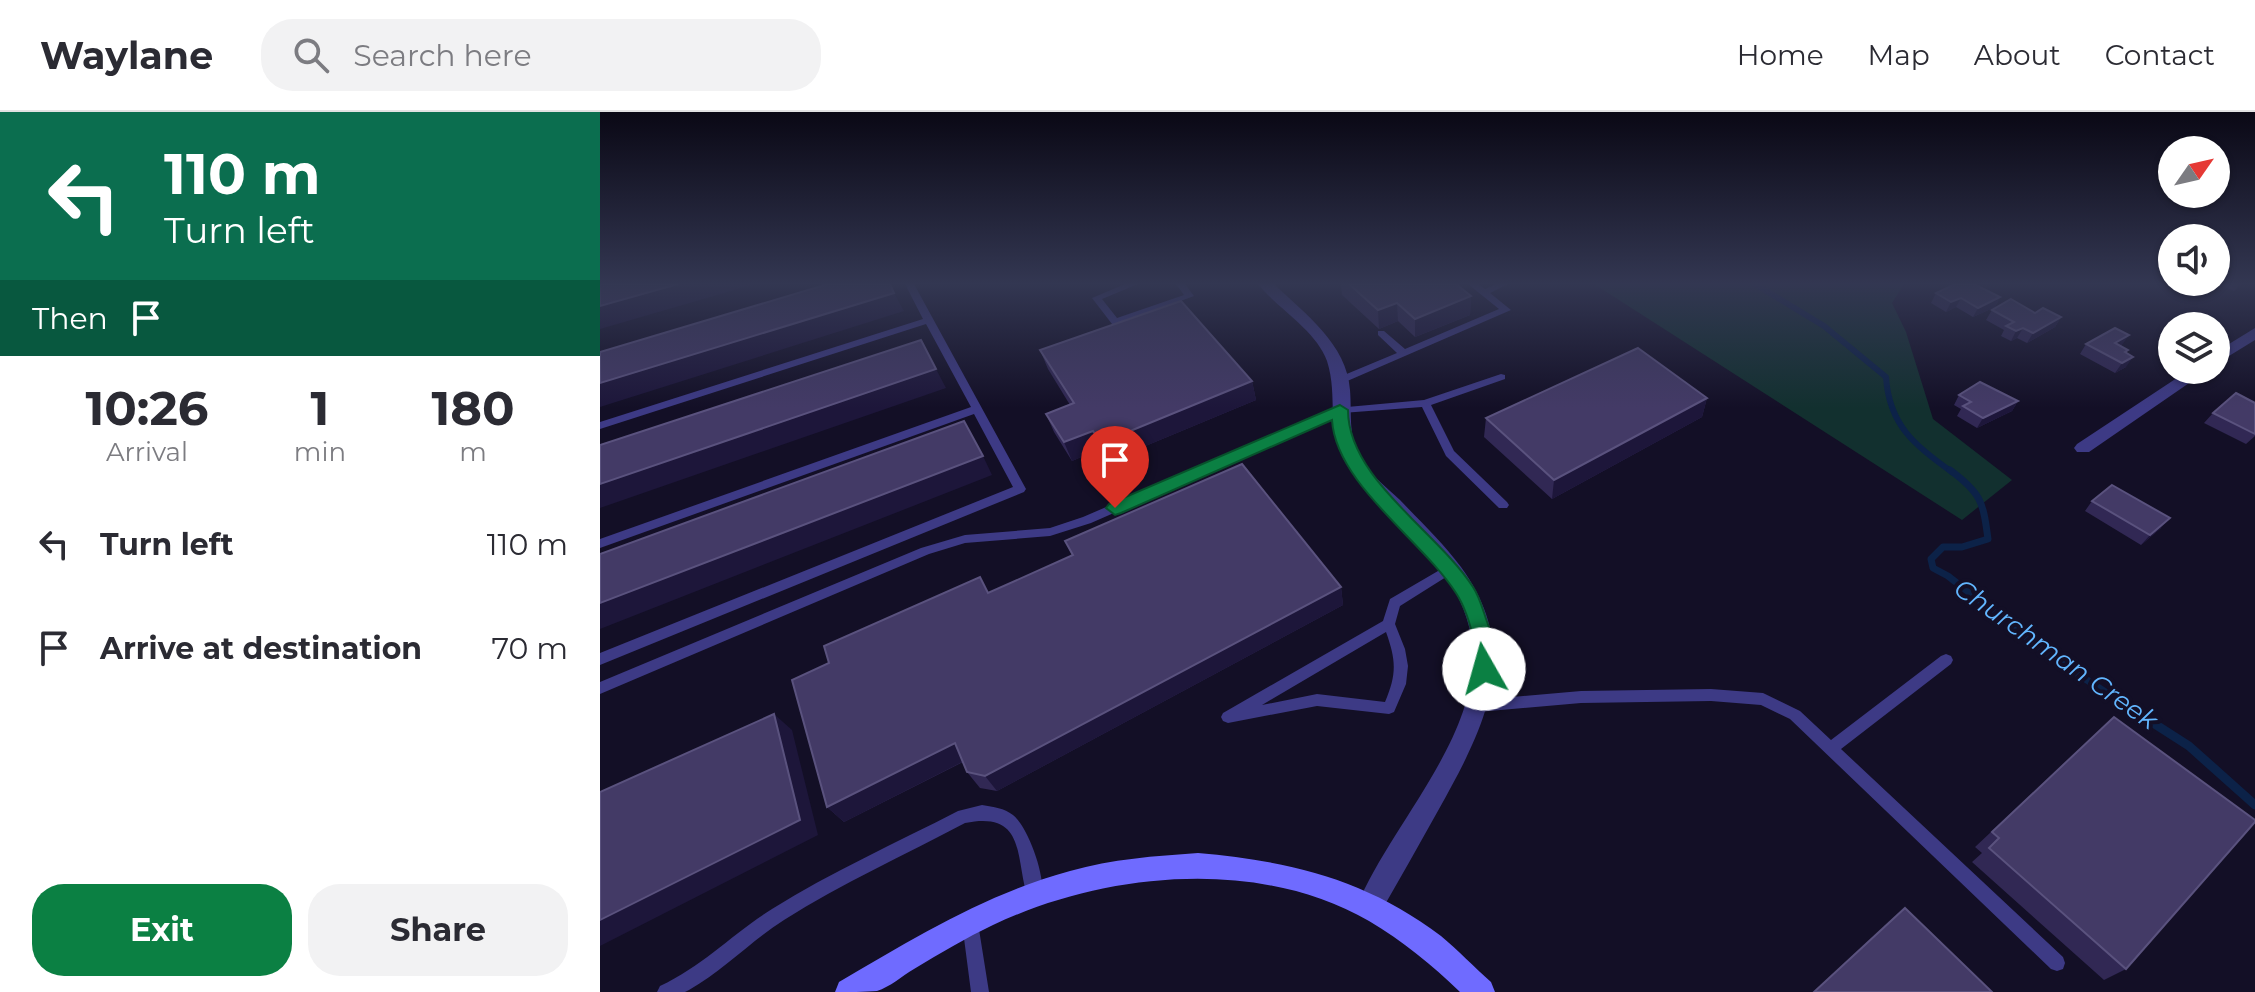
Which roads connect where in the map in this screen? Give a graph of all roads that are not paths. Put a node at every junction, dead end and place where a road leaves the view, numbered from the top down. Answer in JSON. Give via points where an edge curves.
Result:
{"nodes":[{"id":1,"x":912,"y":325,"type":"edge"},
{"id":2,"x":931,"y":325,"type":"edge"},
{"id":3,"x":1307,"y":325,"type":"edge"},
{"id":4,"x":1470,"y":325,"type":"edge"},
{"id":5,"x":1381,"y":333,"type":"edge"},
{"id":6,"x":2255,"y":333,"type":"edge"},
{"id":7,"x":938,"y":338,"type":"junction"},
{"id":8,"x":923,"y":343,"type":"edge"},
{"id":9,"x":2230,"y":350,"type":"edge"},
{"id":10,"x":1403,"y":353,"type":"junction"},
{"id":11,"x":1501,"y":377,"type":"dead end"},
{"id":12,"x":1341,"y":380,"type":"junction"},
{"id":13,"x":2179,"y":384,"type":"edge"},
{"id":14,"x":1425,"y":403,"type":"junction"},
{"id":15,"x":977,"y":409,"type":"junction"},
{"id":16,"x":1340,"y":410,"type":"junction"},
{"id":17,"x":600,"y":426,"type":"edge"},
{"id":18,"x":2083,"y":448,"type":"dead end"},
{"id":19,"x":1503,"y":505,"type":"dead end"},
{"id":20,"x":600,"y":544,"type":"edge"},
{"id":21,"x":1450,"y":569,"type":"junction"},
{"id":22,"x":1389,"y":624,"type":"junction"},
{"id":23,"x":600,"y":659,"type":"edge"},
{"id":24,"x":1946,"y":660,"type":"dead end"},
{"id":25,"x":600,"y":688,"type":"edge"},
{"id":26,"x":1478,"y":706,"type":"junction"},
{"id":27,"x":1831,"y":749,"type":"junction"},
{"id":28,"x":1035,"y":895,"type":"junction"},
{"id":29,"x":1370,"y":906,"type":"junction"},
{"id":30,"x":970,"y":923,"type":"junction"},
{"id":31,"x":2057,"y":963,"type":"dead end"},
{"id":32,"x":691,"y":987,"type":"edge"},
{"id":33,"x":666,"y":992,"type":"edge"},
{"id":34,"x":850,"y":992,"type":"edge"},
{"id":35,"x":980,"y":992,"type":"edge"},
{"id":36,"x":1481,"y":992,"type":"edge"}],
"edges":[{"from":1,"to":17,"type":"lane"},
{"from":2,"to":7,"type":"lane"},
{"from":3,"to":12,"type":"street","via":[[1334,358]]},
{"from":4,"to":10,"type":"lane"},
{"from":5,"to":10,"type":"lane"},
{"from":6,"to":9,"type":"street"},
{"from":7,"to":8,"type":"lane"},
{"from":7,"to":15,"type":"lane"},
{"from":10,"to":12,"type":"lane"},
{"from":11,"to":14,"type":"lane"},
{"from":12,"to":16,"type":"street"},
{"from":13,"to":18,"type":"street"},
{"from":14,"to":16,"type":"lane"},
{"from":14,"to":19,"type":"lane","via":[[1450,453]]},
{"from":15,"to":20,"type":"lane"},
{"from":15,"to":23,"type":"lane","via":[[1020,489]]},
{"from":16,"to":21,"type":"street","via":[[1347,447],[1364,476]]},
{"from":16,"to":25,"type":"lane","via":[[1087,520],[1050,532],[965,539],[925,551]]},
{"from":21,"to":22,"type":"lane","via":[[1394,603]]},
{"from":21,"to":26,"type":"street","via":[[1475,610],[1483,638]]},
{"from":22,"to":22,"type":"lane","via":[[1322,663],[1228,717],[1317,700],[1389,708],[1403,676]]},
{"from":24,"to":27,"type":"lane"},
{"from":26,"to":27,"type":"lane","via":[[1581,697],[1755,698],[1795,715]]},
{"from":26,"to":29,"type":"street","via":[[1466,740]]},
{"from":27,"to":31,"type":"lane"},
{"from":28,"to":29,"type":"street","via":[[1129,870],[1218,865],[1304,880]]},
{"from":28,"to":30,"type":"street"},
{"from":28,"to":32,"type":"lane","via":[[1027,845],[1005,818],[979,811],[775,916]]},
{"from":29,"to":36,"type":"street","via":[[1412,931]]},
{"from":30,"to":34,"type":"street"},
{"from":30,"to":35,"type":"lane"},
{"from":32,"to":33,"type":"lane"}]}
